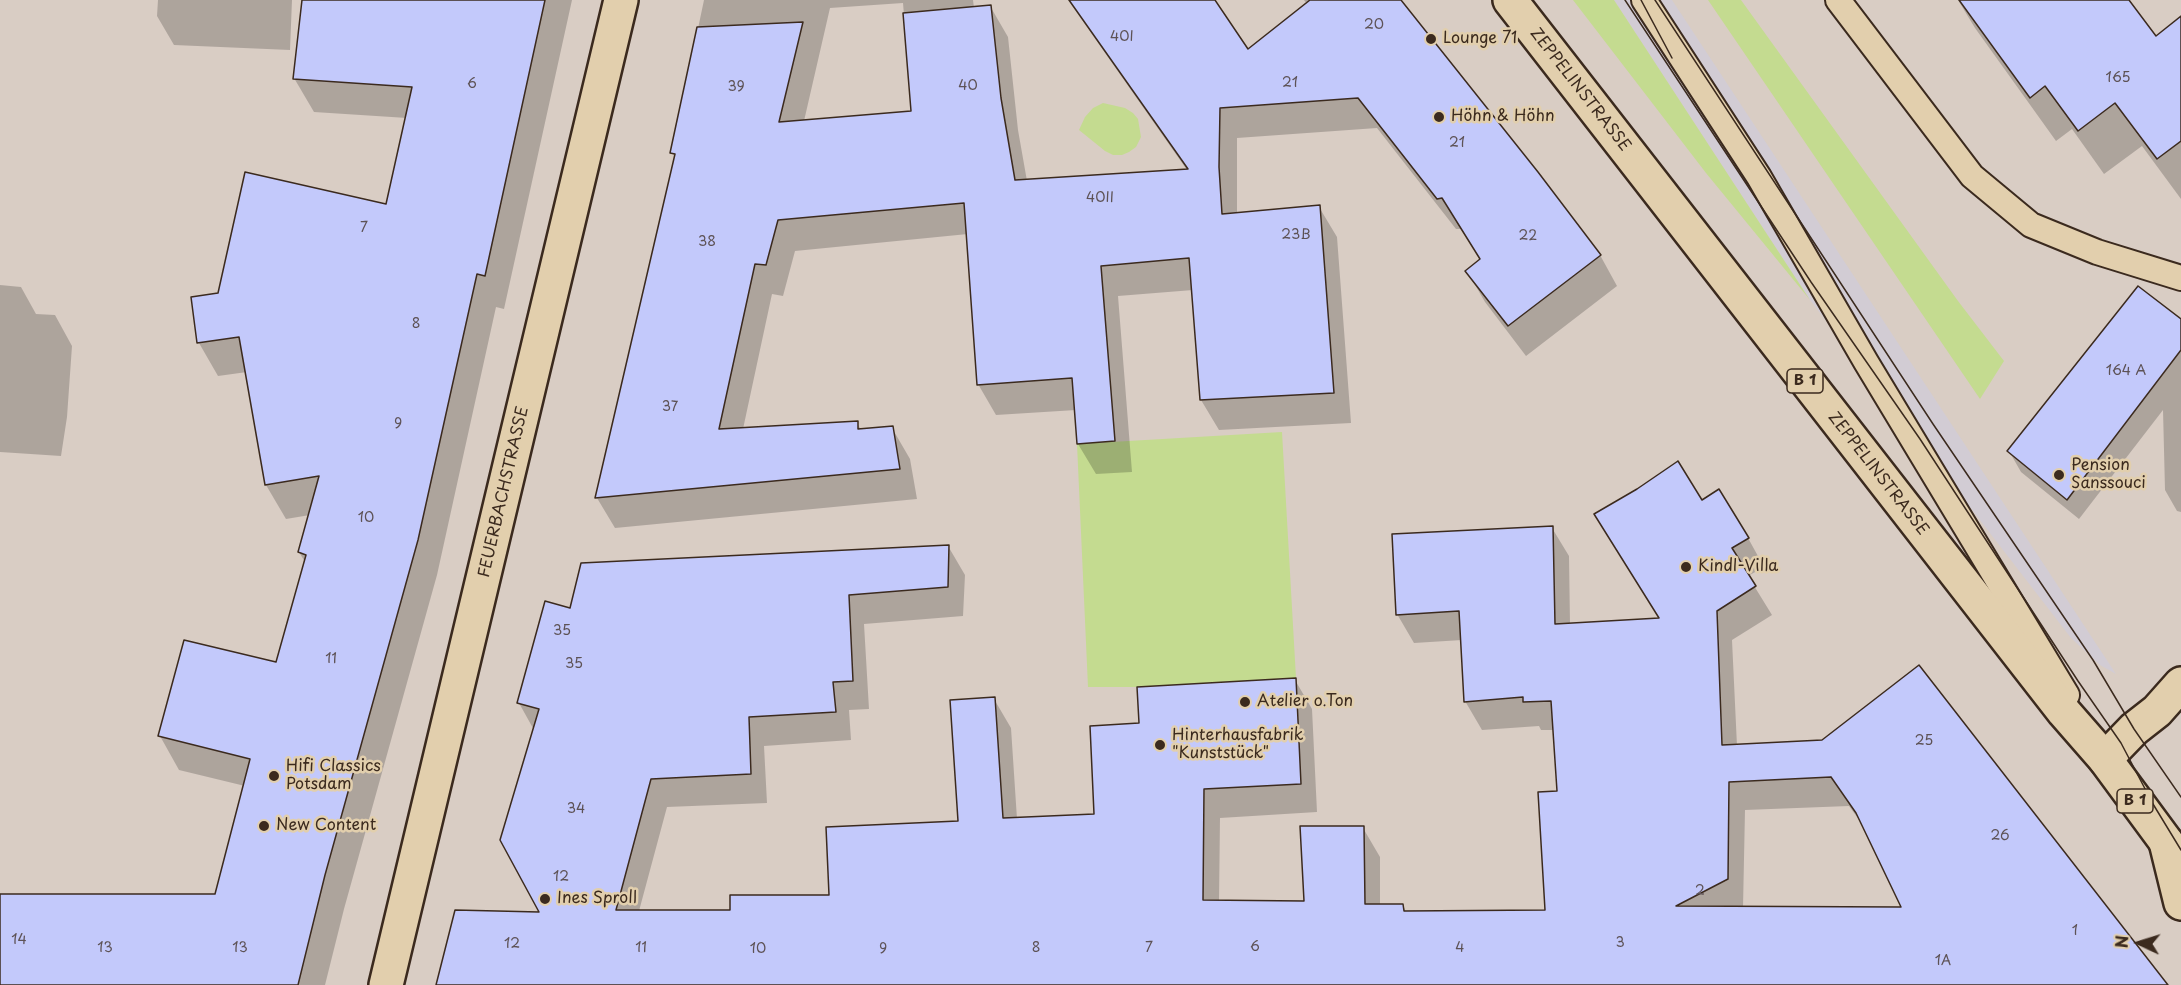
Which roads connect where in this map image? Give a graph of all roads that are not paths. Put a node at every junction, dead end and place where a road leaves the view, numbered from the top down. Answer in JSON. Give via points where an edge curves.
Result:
{"nodes":[{"id":1,"x":621,"y":0,"type":"edge"},
{"id":2,"x":1510,"y":0,"type":"edge"},
{"id":3,"x":1644,"y":0,"type":"edge"},
{"id":4,"x":1838,"y":0,"type":"edge"},
{"id":5,"x":2181,"y":278,"type":"edge"},
{"id":6,"x":2181,"y":684,"type":"edge"},
{"id":7,"x":2105,"y":759,"type":"junction"},
{"id":8,"x":2174,"y":852,"type":"edge"},
{"id":9,"x":2181,"y":903,"type":"edge"},
{"id":10,"x":386,"y":985,"type":"edge"}],
"edges":[{"from":1,"to":10,"type":"street","name":"FEUERBACHSTRASSE"},
{"from":2,"to":7,"type":"street","name":"ZEPPELINSTRASSE","number":"B 1"},
{"from":3,"to":7,"type":"lane","via":[[1760,177],[1866,362]]},
{"from":4,"to":5,"type":"lane","via":[[1972,176],[2031,225],[2097,252]]},
{"from":6,"to":7,"type":"street"},
{"from":7,"to":8,"type":"street","name":"ZEPPELINSTRASSE","number":"B 1"},
{"from":8,"to":9,"type":"street"}]}
